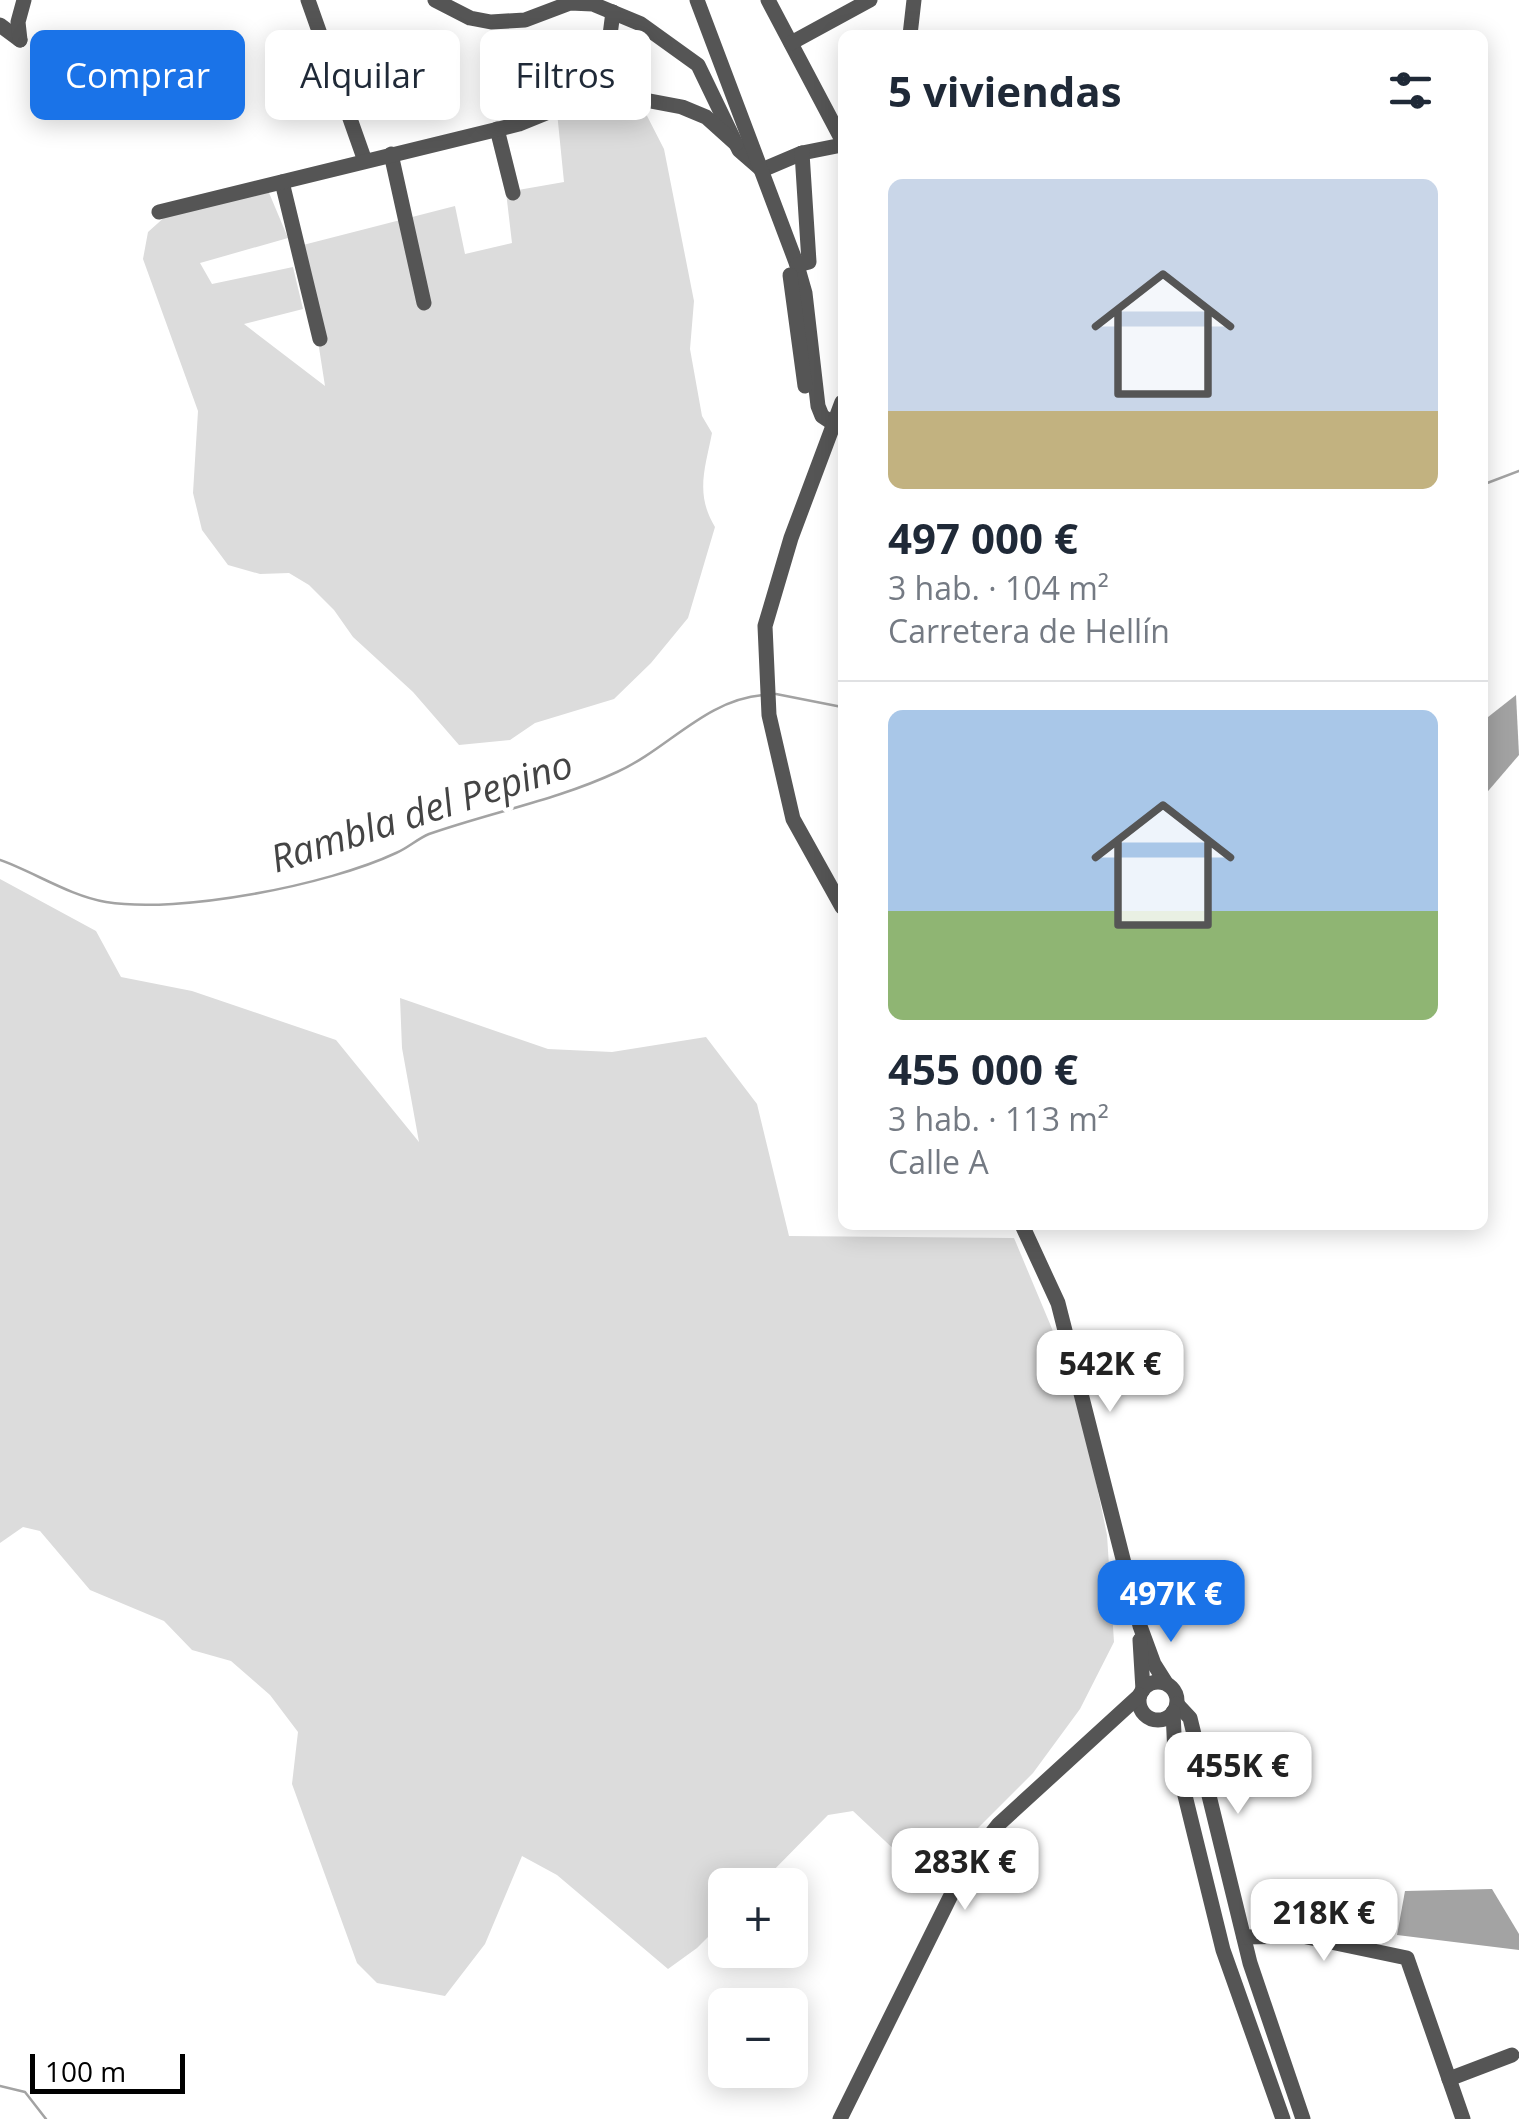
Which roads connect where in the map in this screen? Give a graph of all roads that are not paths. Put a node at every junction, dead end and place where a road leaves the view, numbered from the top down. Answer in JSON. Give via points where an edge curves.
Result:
{"nodes":[{"id":1,"x":24,"y":0,"type":"edge"},
{"id":2,"x":308,"y":0,"type":"edge"},
{"id":3,"x":435,"y":0,"type":"edge"},
{"id":4,"x":697,"y":0,"type":"edge"},
{"id":5,"x":768,"y":0,"type":"edge"},
{"id":6,"x":870,"y":0,"type":"edge"},
{"id":7,"x":914,"y":0,"type":"edge"},
{"id":8,"x":613,"y":12,"type":"junction"},
{"id":9,"x":0,"y":25,"type":"edge"},
{"id":10,"x":611,"y":30,"type":"edge"},
{"id":11,"x":911,"y":30,"type":"edge"},
{"id":12,"x":791,"y":43,"type":"junction"},
{"id":13,"x":497,"y":129,"type":"junction"},
{"id":14,"x":838,"y":135,"type":"edge"},
{"id":15,"x":736,"y":144,"type":"junction"},
{"id":16,"x":838,"y":144,"type":"edge"},
{"id":17,"x":392,"y":154,"type":"junction"},
{"id":18,"x":802,"y":154,"type":"junction"},
{"id":19,"x":364,"y":161,"type":"junction"},
{"id":20,"x":762,"y":170,"type":"junction"},
{"id":21,"x":282,"y":182,"type":"junction"},
{"id":22,"x":513,"y":193,"type":"dead end"},
{"id":23,"x":158,"y":212,"type":"dead end"},
{"id":24,"x":783,"y":234,"type":"junction"},
{"id":25,"x":796,"y":266,"type":"junction"},
{"id":26,"x":424,"y":303,"type":"dead end"},
{"id":27,"x":320,"y":339,"type":"dead end"},
{"id":28,"x":838,"y":407,"type":"edge"},
{"id":29,"x":828,"y":420,"type":"junction"},
{"id":30,"x":838,"y":900,"type":"edge"},
{"id":31,"x":1024,"y":1230,"type":"edge"},
{"id":32,"x":1140,"y":1626,"type":"junction"},
{"id":33,"x":1166,"y":1684,"type":"junction"},
{"id":34,"x":1141,"y":1693,"type":"junction"},
{"id":35,"x":1179,"y":1709,"type":"junction"},
{"id":36,"x":1150,"y":1717,"type":"junction"},
{"id":37,"x":1114,"y":1722,"type":"junction"},
{"id":38,"x":1175,"y":1754,"type":"junction"},
{"id":39,"x":1244,"y":1937,"type":"junction"},
{"id":40,"x":1512,"y":2055,"type":"dead end"},
{"id":41,"x":1449,"y":2080,"type":"junction"},
{"id":42,"x":840,"y":2119,"type":"edge"},
{"id":43,"x":1283,"y":2119,"type":"edge"},
{"id":44,"x":1303,"y":2119,"type":"edge"},
{"id":45,"x":1462,"y":2119,"type":"edge"}],
"edges":[{"from":1,"to":9,"type":"street","via":[[20,40]]},
{"from":2,"to":19,"type":"street"},
{"from":3,"to":8,"type":"street","via":[[491,22],[525,20],[570,4]]},
{"from":4,"to":20,"type":"street"},
{"from":5,"to":12,"type":"street"},
{"from":6,"to":12,"type":"street"},
{"from":7,"to":11,"type":"street"},
{"from":8,"to":10,"type":"street"},
{"from":8,"to":15,"type":"street","via":[[698,66]]},
{"from":12,"to":14,"type":"street"},
{"from":13,"to":15,"type":"street","via":[[613,94],[682,107],[706,117]]},
{"from":13,"to":17,"type":"street"},
{"from":13,"to":22,"type":"street"},
{"from":15,"to":20,"type":"street"},
{"from":16,"to":18,"type":"street"},
{"from":17,"to":19,"type":"street"},
{"from":17,"to":26,"type":"street"},
{"from":18,"to":20,"type":"street"},
{"from":18,"to":25,"type":"street","via":[[809,262]]},
{"from":19,"to":21,"type":"street"},
{"from":20,"to":24,"type":"street"},
{"from":21,"to":23,"type":"street"},
{"from":21,"to":27,"type":"street"},
{"from":24,"to":25,"type":"street"},
{"from":24,"to":29,"type":"street","via":[[808,408]]},
{"from":25,"to":29,"type":"street"},
{"from":28,"to":29,"type":"street"},
{"from":29,"to":30,"type":"street","via":[[765,626],[765,680],[793,818]]},
{"from":31,"to":32,"type":"street","via":[[1058,1303]]},
{"from":32,"to":33,"type":"street"},
{"from":32,"to":34,"type":"street"},
{"from":33,"to":34,"type":"street","via":[[1153,1682]]},
{"from":33,"to":35,"type":"street"},
{"from":34,"to":36,"type":"street","via":[[1140,1707]]},
{"from":34,"to":37,"type":"street"},
{"from":35,"to":36,"type":"street"},
{"from":35,"to":38,"type":"street"},
{"from":35,"to":39,"type":"street"},
{"from":36,"to":37,"type":"street"},
{"from":36,"to":38,"type":"street"},
{"from":37,"to":42,"type":"street","via":[[999,1824],[964,1868]]},
{"from":38,"to":43,"type":"street","via":[[1236,1996]]},
{"from":39,"to":41,"type":"street","via":[[1302,1936],[1407,1958]]},
{"from":39,"to":44,"type":"street"},
{"from":40,"to":41,"type":"street"},
{"from":41,"to":45,"type":"street"}]}
